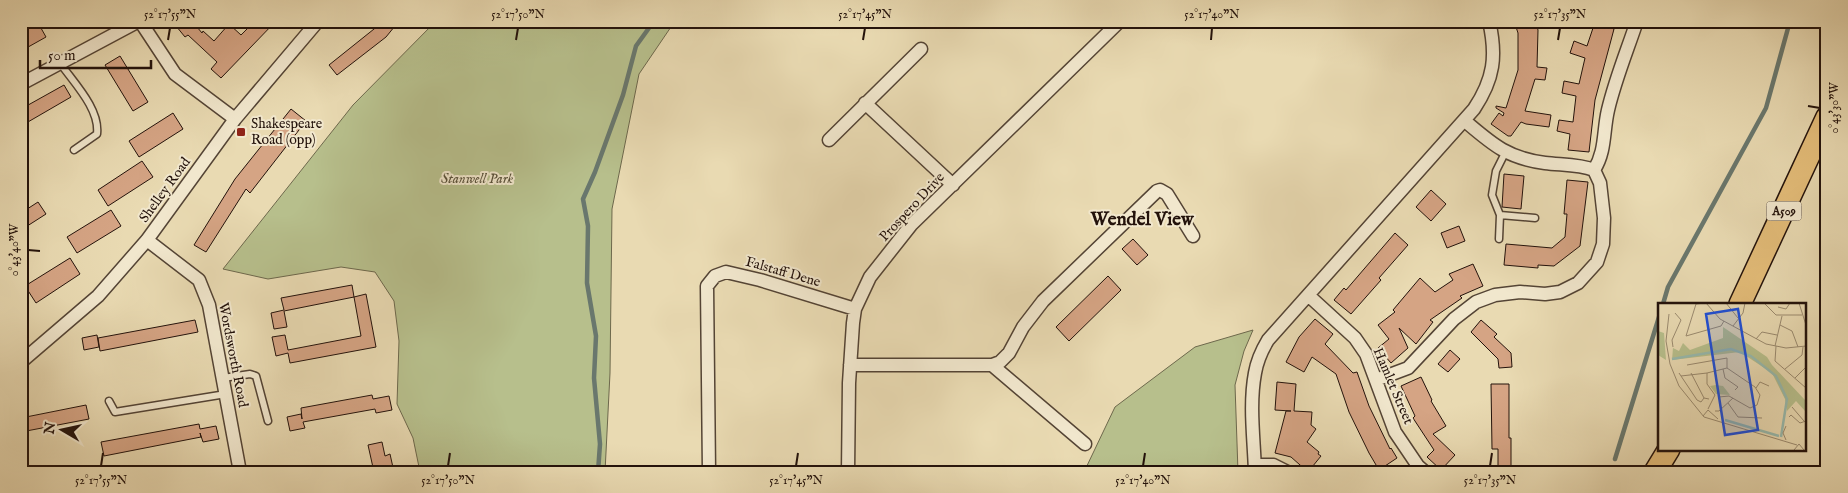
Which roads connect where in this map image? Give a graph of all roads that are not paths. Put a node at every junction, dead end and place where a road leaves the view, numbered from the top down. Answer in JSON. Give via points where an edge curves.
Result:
{"nodes":[{"id":1,"x":139,"y":21,"type":"edge"},
{"id":2,"x":318,"y":21,"type":"edge"},
{"id":3,"x":1120,"y":21,"type":"edge"},
{"id":4,"x":1489,"y":21,"type":"edge"},
{"id":5,"x":1637,"y":21,"type":"edge"},
{"id":6,"x":921,"y":49,"type":"dead end"},
{"id":7,"x":60,"y":63,"type":"junction"},
{"id":8,"x":21,"y":84,"type":"edge"},
{"id":9,"x":865,"y":103,"type":"junction"},
{"id":10,"x":1827,"y":117,"type":"edge"},
{"id":11,"x":235,"y":120,"type":"junction"},
{"id":12,"x":1465,"y":121,"type":"junction"},
{"id":13,"x":829,"y":140,"type":"dead end"},
{"id":14,"x":74,"y":150,"type":"dead end"},
{"id":15,"x":1505,"y":153,"type":"junction"},
{"id":16,"x":1594,"y":170,"type":"junction"},
{"id":17,"x":953,"y":185,"type":"junction"},
{"id":18,"x":1500,"y":215,"type":"junction"},
{"id":19,"x":1535,"y":218,"type":"dead end"},
{"id":20,"x":1193,"y":236,"type":"dead end"},
{"id":21,"x":147,"y":240,"type":"junction"},
{"id":22,"x":1499,"y":240,"type":"dead end"},
{"id":23,"x":1308,"y":294,"type":"junction"},
{"id":24,"x":1740,"y":303,"type":"edge"},
{"id":25,"x":855,"y":309,"type":"junction"},
{"id":26,"x":21,"y":362,"type":"edge"},
{"id":27,"x":992,"y":364,"type":"junction"},
{"id":28,"x":850,"y":365,"type":"junction"},
{"id":29,"x":223,"y":378,"type":"junction"},
{"id":30,"x":1376,"y":380,"type":"junction"},
{"id":31,"x":226,"y":394,"type":"junction"},
{"id":32,"x":109,"y":401,"type":"dead end"},
{"id":33,"x":268,"y":421,"type":"dead end"},
{"id":34,"x":1085,"y":444,"type":"dead end"},
{"id":35,"x":1668,"y":450,"type":"edge"},
{"id":36,"x":1255,"y":467,"type":"edge"},
{"id":37,"x":240,"y":472,"type":"edge"},
{"id":38,"x":708,"y":472,"type":"edge"},
{"id":39,"x":848,"y":472,"type":"edge"},
{"id":40,"x":1294,"y":472,"type":"edge"},
{"id":41,"x":1424,"y":472,"type":"edge"},
{"id":42,"x":1655,"y":472,"type":"edge"}],
"edges":[{"from":1,"to":7,"type":"street"},
{"from":1,"to":11,"type":"street","via":[[175,74]]},
{"from":2,"to":11,"type":"street","name":"Shelley Road"},
{"from":3,"to":17,"type":"street","name":"Prospero Drive"},
{"from":4,"to":12,"type":"street","via":[[1494,48],[1491,76],[1484,95]]},
{"from":5,"to":16,"type":"street","via":[[1607,112],[1602,153]]},
{"from":6,"to":9,"type":"street"},
{"from":7,"to":8,"type":"street"},
{"from":7,"to":14,"type":"lane","via":[[95,113],[98,126],[97,134]]},
{"from":9,"to":13,"type":"street"},
{"from":9,"to":17,"type":"street"},
{"from":10,"to":24,"type":"highway","number":"A509"},
{"from":11,"to":21,"type":"street","name":"Shelley Road"},
{"from":12,"to":15,"type":"street"},
{"from":12,"to":23,"type":"street"},
{"from":15,"to":16,"type":"street","via":[[1544,163]]},
{"from":15,"to":18,"type":"lane","via":[[1496,171],[1492,195]]},
{"from":16,"to":30,"type":"street","via":[[1600,183],[1603,244],[1597,262],[1578,284],[1560,292],[1494,295],[1476,302],[1454,318],[1408,368]]},
{"from":17,"to":25,"type":"street","name":"Prospero Drive","via":[[911,225],[870,278]]},
{"from":18,"to":19,"type":"lane"},
{"from":18,"to":22,"type":"lane"},
{"from":20,"to":27,"type":"street","via":[[1167,194],[1157,191],[1043,302],[1023,327],[1009,353],[1000,362]]},
{"from":21,"to":26,"type":"street","name":"Shelley Road","via":[[98,296]]},
{"from":21,"to":29,"type":"street","name":"Wordsworth Road","via":[[199,280],[210,305]]},
{"from":23,"to":30,"type":"street","name":"Hamlet Street","via":[[1355,338],[1366,354]]},
{"from":23,"to":36,"type":"street","via":[[1268,340],[1259,357],[1253,401]]},
{"from":25,"to":28,"type":"street","name":"Prospero Drive"},
{"from":25,"to":38,"type":"street","name":"Falstaff Dene","via":[[760,280],[726,272],[715,276],[707,286]]},
{"from":27,"to":28,"type":"street"},
{"from":27,"to":34,"type":"street"},
{"from":28,"to":39,"type":"street","name":"Prospero Drive"},
{"from":29,"to":31,"type":"street","name":"Wordsworth Road"},
{"from":29,"to":33,"type":"lane","via":[[256,376]]},
{"from":30,"to":41,"type":"street","name":"Hamlet Street","via":[[1395,432]]},
{"from":31,"to":32,"type":"lane","via":[[114,412]]},
{"from":31,"to":37,"type":"street","name":"Wordsworth Road"},
{"from":35,"to":42,"type":"highway"},
{"from":36,"to":40,"type":"lane","via":[[1274,462]]}]}
